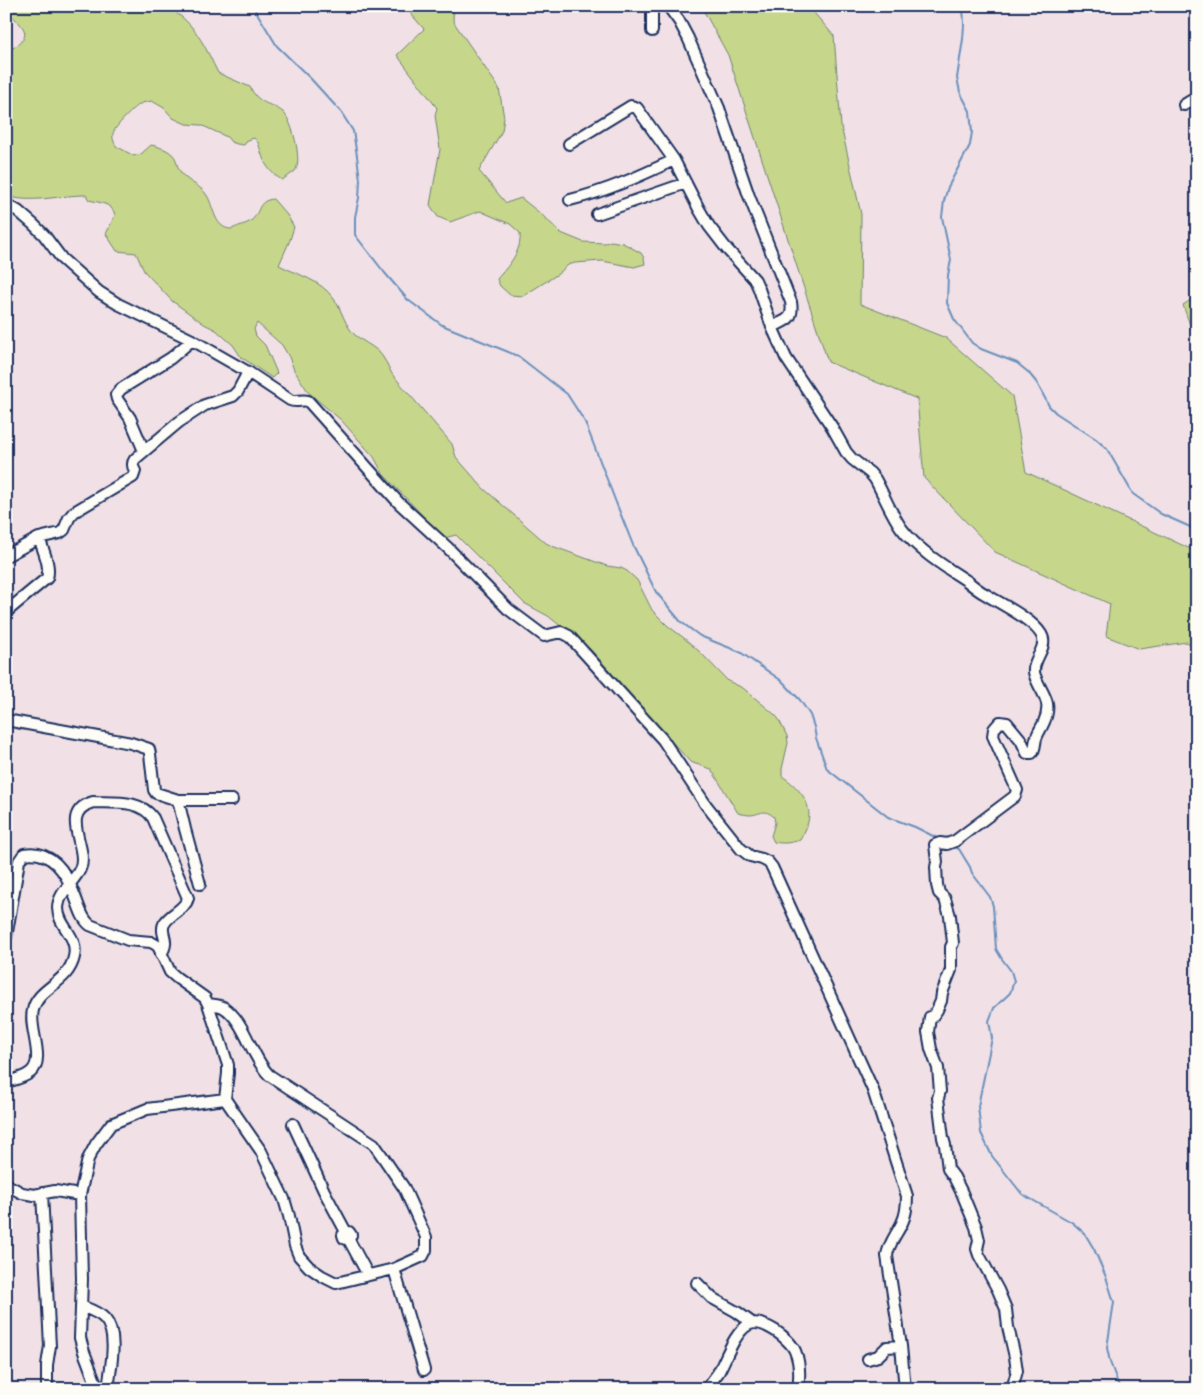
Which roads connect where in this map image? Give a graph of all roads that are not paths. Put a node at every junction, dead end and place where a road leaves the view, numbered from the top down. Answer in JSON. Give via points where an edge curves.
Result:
{"nodes":[{"id":1,"x":652,"y":6,"type":"edge"},
{"id":2,"x":668,"y":6,"type":"edge"},
{"id":3,"x":652,"y":31,"type":"dead end"},
{"id":4,"x":1197,"y":97,"type":"edge"},
{"id":5,"x":1184,"y":105,"type":"dead end"},
{"id":6,"x":569,"y":144,"type":"dead end"},
{"id":7,"x":674,"y":160,"type":"junction"},
{"id":8,"x":686,"y":183,"type":"junction"},
{"id":9,"x":570,"y":200,"type":"dead end"},
{"id":10,"x":6,"y":204,"type":"edge"},
{"id":11,"x":597,"y":214,"type":"dead end"},
{"id":12,"x":772,"y":327,"type":"junction"},
{"id":13,"x":192,"y":340,"type":"junction"},
{"id":14,"x":248,"y":372,"type":"junction"},
{"id":15,"x":144,"y":451,"type":"junction"},
{"id":16,"x":39,"y":538,"type":"junction"},
{"id":17,"x":6,"y":556,"type":"edge"},
{"id":18,"x":6,"y":612,"type":"edge"},
{"id":19,"x":6,"y":720,"type":"edge"},
{"id":20,"x":178,"y":800,"type":"junction"},
{"id":21,"x":232,"y":800,"type":"dead end"},
{"id":22,"x":70,"y":883,"type":"junction"},
{"id":23,"x":200,"y":884,"type":"dead end"},
{"id":24,"x":6,"y":938,"type":"edge"},
{"id":25,"x":161,"y":954,"type":"junction"},
{"id":26,"x":208,"y":1004,"type":"junction"},
{"id":27,"x":6,"y":1082,"type":"edge"},
{"id":28,"x":225,"y":1099,"type":"junction"},
{"id":29,"x":293,"y":1124,"type":"dead end"},
{"id":30,"x":6,"y":1182,"type":"edge"},
{"id":31,"x":42,"y":1193,"type":"junction"},
{"id":32,"x":80,"y":1195,"type":"junction"},
{"id":33,"x":394,"y":1269,"type":"junction"},
{"id":34,"x":368,"y":1276,"type":"junction"},
{"id":35,"x":697,"y":1283,"type":"dead end"},
{"id":36,"x":81,"y":1306,"type":"junction"},
{"id":37,"x":752,"y":1323,"type":"junction"},
{"id":38,"x":901,"y":1346,"type":"junction"},
{"id":39,"x":868,"y":1359,"type":"dead end"},
{"id":40,"x":424,"y":1370,"type":"dead end"},
{"id":41,"x":47,"y":1389,"type":"edge"},
{"id":42,"x":98,"y":1389,"type":"edge"},
{"id":43,"x":108,"y":1389,"type":"edge"},
{"id":44,"x":707,"y":1389,"type":"edge"},
{"id":45,"x":798,"y":1389,"type":"edge"},
{"id":46,"x":905,"y":1389,"type":"edge"},
{"id":47,"x":1012,"y":1389,"type":"edge"}],
"edges":[{"from":1,"to":3,"type":"street"},
{"from":2,"to":12,"type":"street","via":[[688,38],[719,108],[791,302],[793,312],[790,318]]},
{"from":4,"to":5,"type":"street"},
{"from":6,"to":7,"type":"street","via":[[634,106]]},
{"from":7,"to":8,"type":"street"},
{"from":7,"to":9,"type":"street","via":[[592,195]]},
{"from":8,"to":11,"type":"street"},
{"from":8,"to":12,"type":"street","via":[[716,236],[755,280]]},
{"from":10,"to":13,"type":"street","via":[[33,224],[62,259],[99,292]]},
{"from":12,"to":47,"type":"street","via":[[786,358],[846,452],[875,479],[896,521],[907,535],[949,570],[1033,626],[1044,641],[1033,672],[1049,707],[1032,754],[1027,753],[1007,723],[1000,722],[994,729],[993,736],[1017,790],[1015,796],[956,841],[935,845],[937,885],[950,916],[953,943],[951,970],[938,1010],[930,1017],[928,1032],[938,1068],[943,1138],[948,1170],[976,1227],[977,1250],[1006,1309],[1017,1371]]},
{"from":13,"to":14,"type":"street"},
{"from":13,"to":15,"type":"street","via":[[116,395]]},
{"from":14,"to":15,"type":"street","via":[[233,396],[205,405]]},
{"from":14,"to":38,"type":"street","via":[[294,402],[308,400],[399,503],[518,617],[544,636],[559,632],[566,634],[662,740],[741,849],[772,867],[872,1090],[908,1196],[905,1217],[887,1256]]},
{"from":15,"to":16,"type":"street","via":[[132,462],[133,477],[74,512],[60,533]]},
{"from":16,"to":17,"type":"street"},
{"from":16,"to":18,"type":"street","via":[[48,568],[47,578]]},
{"from":19,"to":20,"type":"street","via":[[149,749],[154,790]]},
{"from":20,"to":21,"type":"street"},
{"from":20,"to":23,"type":"street"},
{"from":22,"to":24,"type":"street","via":[[54,861],[37,853],[24,854],[19,860]]},
{"from":22,"to":25,"type":"street","via":[[86,922],[128,940],[155,943]]},
{"from":22,"to":25,"type":"street","via":[[81,866],[75,825],[76,816],[82,808],[93,802],[132,804],[148,812],[188,898],[185,906],[165,922],[166,944]]},
{"from":22,"to":27,"type":"street","via":[[60,897],[58,907],[74,943],[74,957],[68,972],[38,998],[33,1008],[35,1067],[26,1075]]},
{"from":25,"to":26,"type":"street","via":[[170,972],[205,998]]},
{"from":26,"to":28,"type":"street","via":[[228,1065]]},
{"from":26,"to":33,"type":"street","via":[[222,1006],[232,1015],[269,1075],[374,1144],[388,1162],[404,1188],[427,1245],[423,1256]]},
{"from":28,"to":32,"type":"street","via":[[147,1109],[111,1124],[88,1159]]},
{"from":28,"to":34,"type":"street","via":[[262,1151],[290,1216],[299,1256],[308,1267],[336,1282]]},
{"from":29,"to":34,"type":"street"},
{"from":30,"to":31,"type":"street","via":[[22,1193]]},
{"from":31,"to":32,"type":"street","via":[[55,1191]]},
{"from":31,"to":41,"type":"street","via":[[50,1346]]},
{"from":32,"to":36,"type":"street"},
{"from":33,"to":34,"type":"street"},
{"from":33,"to":40,"type":"street"},
{"from":35,"to":37,"type":"street","via":[[712,1298]]},
{"from":36,"to":42,"type":"street","via":[[80,1338]]},
{"from":36,"to":43,"type":"street","via":[[105,1318],[111,1328],[113,1352]]},
{"from":37,"to":44,"type":"street","via":[[739,1334]]},
{"from":37,"to":45,"type":"street","via":[[770,1327],[791,1344],[799,1365]]},
{"from":38,"to":39,"type":"street","via":[[887,1347],[878,1356]]},
{"from":38,"to":46,"type":"street"}]}
